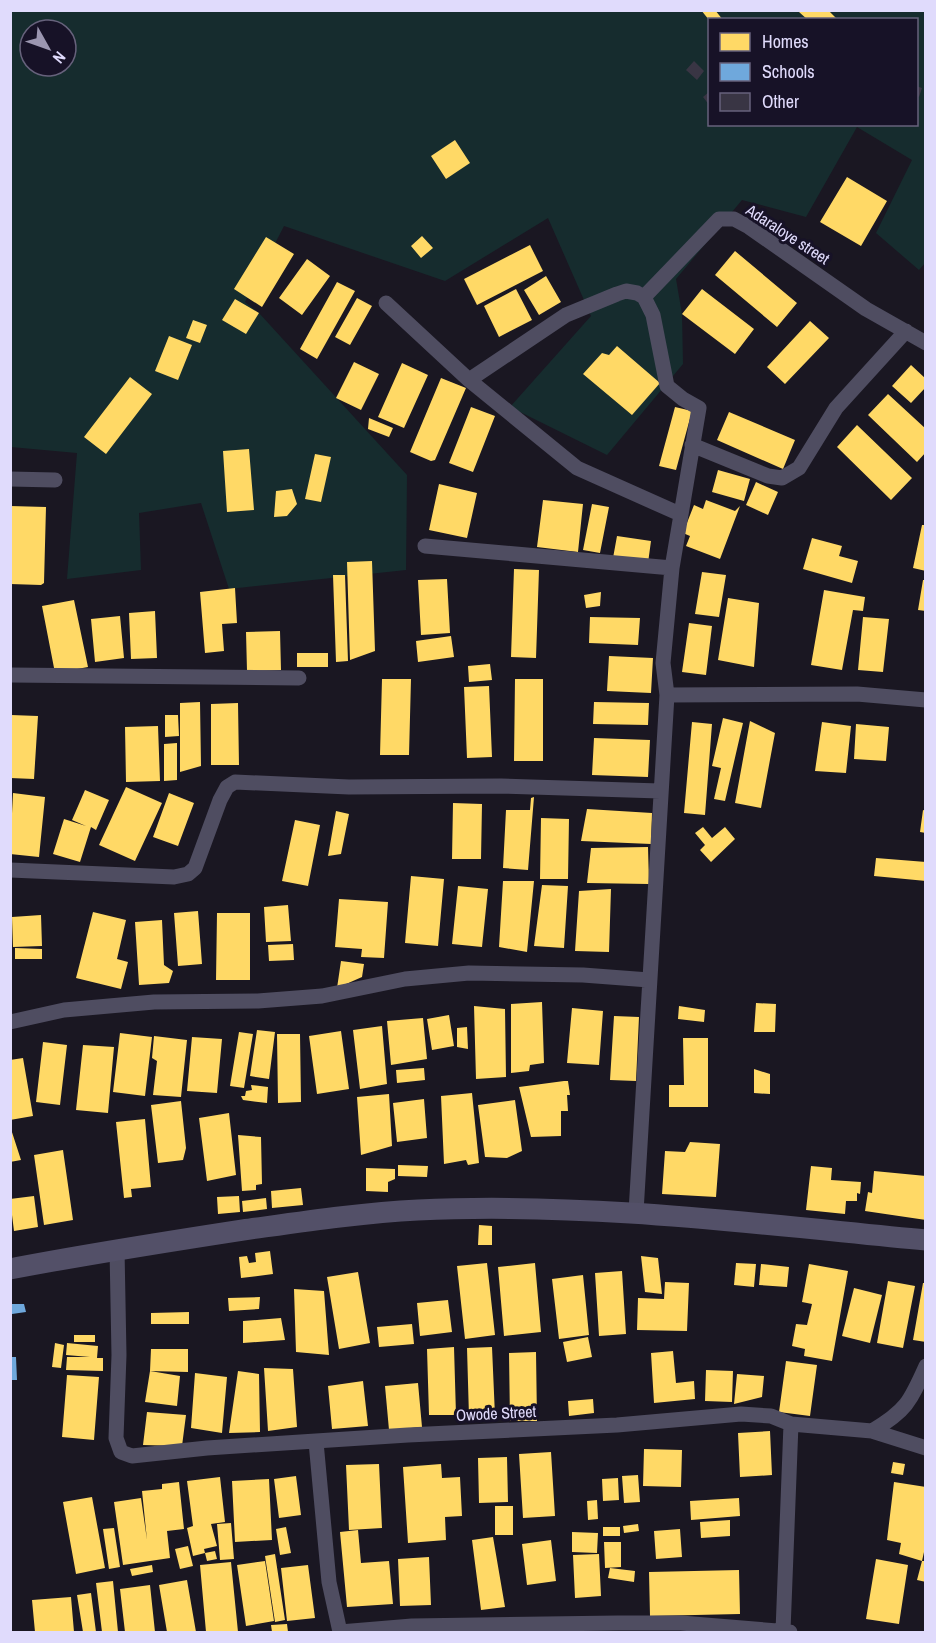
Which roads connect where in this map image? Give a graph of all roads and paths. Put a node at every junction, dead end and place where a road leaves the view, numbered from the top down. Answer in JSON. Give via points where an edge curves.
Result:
{"nodes":[{"id":1,"x":644,"y":297,"type":"junction"},
{"id":2,"x":386,"y":303,"type":"dead end"},
{"id":3,"x":906,"y":331,"type":"junction"},
{"id":4,"x":926,"y":343,"type":"edge"},
{"id":5,"x":469,"y":380,"type":"junction"},
{"id":6,"x":692,"y":445,"type":"junction"},
{"id":7,"x":10,"y":479,"type":"edge"},
{"id":8,"x":55,"y":480,"type":"dead end"},
{"id":9,"x":680,"y":514,"type":"junction"},
{"id":10,"x":425,"y":546,"type":"dead end"},
{"id":11,"x":672,"y":568,"type":"junction"},
{"id":12,"x":10,"y":675,"type":"edge"},
{"id":13,"x":299,"y":678,"type":"dead end"},
{"id":14,"x":667,"y":695,"type":"junction"},
{"id":15,"x":926,"y":700,"type":"edge"},
{"id":16,"x":660,"y":790,"type":"junction"},
{"id":17,"x":10,"y":870,"type":"edge"},
{"id":18,"x":649,"y":980,"type":"junction"},
{"id":19,"x":10,"y":1022,"type":"edge"},
{"id":20,"x":636,"y":1212,"type":"junction"},
{"id":21,"x":926,"y":1240,"type":"edge"},
{"id":22,"x":117,"y":1249,"type":"junction"},
{"id":23,"x":10,"y":1269,"type":"edge"},
{"id":24,"x":926,"y":1366,"type":"edge"},
{"id":25,"x":791,"y":1424,"type":"junction"},
{"id":26,"x":872,"y":1431,"type":"junction"},
{"id":27,"x":316,"y":1442,"type":"junction"},
{"id":28,"x":926,"y":1448,"type":"edge"},
{"id":29,"x":340,"y":1632,"type":"edge"},
{"id":30,"x":786,"y":1632,"type":"edge"}],
"edges":[{"from":1,"to":3,"type":"street","name":"Adaraloye street","via":[[719,219],[734,219],[866,309]]},
{"from":1,"to":5,"type":"street","via":[[626,291],[566,315]]},
{"from":1,"to":6,"type":"street","via":[[653,315],[667,386],[699,408]]},
{"from":2,"to":5,"type":"street"},
{"from":3,"to":4,"type":"street","name":"Adaraloye street"},
{"from":3,"to":6,"type":"street","via":[[836,408],[799,468],[782,478]]},
{"from":5,"to":9,"type":"street","via":[[577,468]]},
{"from":6,"to":9,"type":"street"},
{"from":7,"to":8,"type":"street"},
{"from":9,"to":11,"type":"street"},
{"from":10,"to":11,"type":"street"},
{"from":11,"to":14,"type":"street","via":[[663,663]]},
{"from":12,"to":13,"type":"street"},
{"from":14,"to":15,"type":"street","via":[[857,694]]},
{"from":14,"to":16,"type":"street"},
{"from":16,"to":17,"type":"street","via":[[349,788],[235,782],[220,800],[195,868],[188,874],[152,877]]},
{"from":16,"to":18,"type":"street"},
{"from":18,"to":19,"type":"street","via":[[469,973],[405,979],[322,996],[154,1002],[64,1010]]},
{"from":18,"to":20,"type":"street"},
{"from":20,"to":21,"type":"main road"},
{"from":20,"to":22,"type":"main road","via":[[417,1210],[293,1223]]},
{"from":22,"to":23,"type":"main road"},
{"from":22,"to":27,"type":"street","name":"Owode Street","via":[[116,1438],[121,1452],[132,1456]]},
{"from":24,"to":26,"type":"street","via":[[907,1406]]},
{"from":25,"to":26,"type":"street","name":"Owode Street"},
{"from":25,"to":27,"type":"street","name":"Owode Street","via":[[771,1416],[741,1414]]},
{"from":25,"to":30,"type":"street"},
{"from":26,"to":28,"type":"street","name":"Owode Street"},
{"from":27,"to":29,"type":"street","via":[[329,1582]]},
{"from":29,"to":30,"type":"street","via":[[412,1626],[618,1623],[681,1623]]}]}
